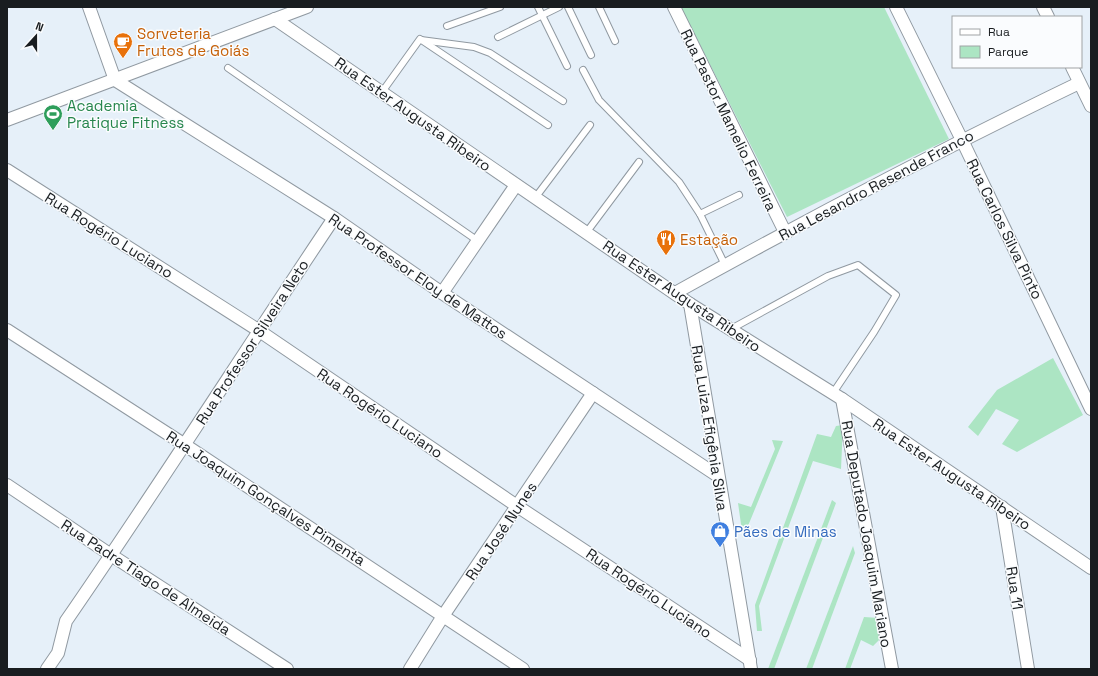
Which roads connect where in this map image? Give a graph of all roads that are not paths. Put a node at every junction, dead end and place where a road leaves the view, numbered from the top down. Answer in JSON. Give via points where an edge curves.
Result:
{"nodes":[{"id":1,"x":89,"y":7,"type":"edge"},
{"id":2,"x":307,"y":7,"type":"edge"},
{"id":3,"x":500,"y":7,"type":"edge"},
{"id":4,"x":538,"y":7,"type":"edge"},
{"id":5,"x":558,"y":7,"type":"edge"},
{"id":6,"x":568,"y":7,"type":"edge"},
{"id":7,"x":599,"y":7,"type":"edge"},
{"id":8,"x":674,"y":7,"type":"edge"},
{"id":9,"x":896,"y":7,"type":"edge"},
{"id":10,"x":1043,"y":7,"type":"edge"},
{"id":11,"x":542,"y":16,"type":"junction"},
{"id":12,"x":1048,"y":16,"type":"edge"},
{"id":13,"x":275,"y":19,"type":"junction"},
{"id":14,"x":447,"y":26,"type":"dead end"},
{"id":15,"x":498,"y":37,"type":"dead end"},
{"id":16,"x":420,"y":40,"type":"junction"},
{"id":17,"x":615,"y":41,"type":"dead end"},
{"id":18,"x":591,"y":55,"type":"dead end"},
{"id":19,"x":567,"y":66,"type":"dead end"},
{"id":20,"x":228,"y":68,"type":"dead end"},
{"id":21,"x":1072,"y":68,"type":"edge"},
{"id":22,"x":583,"y":70,"type":"dead end"},
{"id":23,"x":115,"y":80,"type":"junction"},
{"id":24,"x":1080,"y":83,"type":"junction"},
{"id":25,"x":382,"y":92,"type":"junction"},
{"id":26,"x":563,"y":101,"type":"dead end"},
{"id":27,"x":1091,"y":106,"type":"edge"},
{"id":28,"x":7,"y":120,"type":"edge"},
{"id":29,"x":548,"y":125,"type":"dead end"},
{"id":30,"x":590,"y":125,"type":"dead end"},
{"id":31,"x":962,"y":140,"type":"junction"},
{"id":32,"x":639,"y":162,"type":"dead end"},
{"id":33,"x":7,"y":170,"type":"edge"},
{"id":34,"x":516,"y":185,"type":"junction"},
{"id":35,"x":739,"y":195,"type":"dead end"},
{"id":36,"x":535,"y":198,"type":"junction"},
{"id":37,"x":700,"y":214,"type":"junction"},
{"id":38,"x":334,"y":218,"type":"junction"},
{"id":39,"x":586,"y":232,"type":"junction"},
{"id":40,"x":785,"y":232,"type":"junction"},
{"id":41,"x":478,"y":241,"type":"junction"},
{"id":42,"x":725,"y":265,"type":"junction"},
{"id":43,"x":442,"y":293,"type":"junction"},
{"id":44,"x":675,"y":293,"type":"junction"},
{"id":45,"x":690,"y":304,"type":"junction"},
{"id":46,"x":730,"y":329,"type":"junction"},
{"id":47,"x":7,"y":330,"type":"edge"},
{"id":48,"x":258,"y":330,"type":"junction"},
{"id":49,"x":593,"y":393,"type":"junction"},
{"id":50,"x":837,"y":396,"type":"junction"},
{"id":51,"x":1091,"y":409,"type":"edge"},
{"id":52,"x":186,"y":445,"type":"junction"},
{"id":53,"x":718,"y":476,"type":"junction"},
{"id":54,"x":7,"y":485,"type":"edge"},
{"id":55,"x":517,"y":506,"type":"junction"},
{"id":56,"x":1002,"y":507,"type":"junction"},
{"id":57,"x":111,"y":555,"type":"junction"},
{"id":58,"x":1091,"y":568,"type":"edge"},
{"id":59,"x":444,"y":616,"type":"junction"},
{"id":60,"x":750,"y":664,"type":"edge"},
{"id":61,"x":47,"y":669,"type":"edge"},
{"id":62,"x":286,"y":669,"type":"edge"},
{"id":63,"x":410,"y":669,"type":"edge"},
{"id":64,"x":523,"y":669,"type":"edge"},
{"id":65,"x":892,"y":669,"type":"edge"},
{"id":66,"x":1028,"y":669,"type":"edge"}],
"edges":[{"from":1,"to":23,"type":"street"},
{"from":2,"to":13,"type":"street"},
{"from":3,"to":14,"type":"lane"},
{"from":4,"to":11,"type":"lane"},
{"from":5,"to":11,"type":"lane"},
{"from":6,"to":18,"type":"lane"},
{"from":7,"to":17,"type":"lane"},
{"from":8,"to":40,"type":"street","name":"Rua Pastor Mamelio Ferreira"},
{"from":9,"to":31,"type":"street","name":"Rua Carlos Silva Pinto"},
{"from":10,"to":12,"type":"street"},
{"from":11,"to":15,"type":"lane"},
{"from":11,"to":19,"type":"lane"},
{"from":13,"to":23,"type":"street"},
{"from":13,"to":25,"type":"street","name":"Rua Ester Augusta Ribeiro"},
{"from":16,"to":25,"type":"lane"},
{"from":16,"to":26,"type":"lane","via":[[467,46],[490,53]]},
{"from":16,"to":29,"type":"lane"},
{"from":20,"to":41,"type":"lane"},
{"from":21,"to":24,"type":"street"},
{"from":22,"to":37,"type":"lane","via":[[599,100],[679,182]]},
{"from":23,"to":28,"type":"street"},
{"from":23,"to":38,"type":"street","name":"Rua Professor Eloy de Mattos"},
{"from":24,"to":27,"type":"street"},
{"from":24,"to":31,"type":"street","name":"Rua Lesandro Resende Franco"},
{"from":25,"to":34,"type":"street","name":"Rua Ester Augusta Ribeiro"},
{"from":30,"to":36,"type":"lane"},
{"from":31,"to":40,"type":"street","name":"Rua Lesandro Resende Franco"},
{"from":31,"to":51,"type":"street","name":"Rua Carlos Silva Pinto"},
{"from":32,"to":39,"type":"lane"},
{"from":33,"to":48,"type":"street","name":"Rua Rogério Luciano"},
{"from":34,"to":36,"type":"street","name":"Rua Ester Augusta Ribeiro"},
{"from":34,"to":41,"type":"street"},
{"from":35,"to":37,"type":"lane"},
{"from":36,"to":39,"type":"street","name":"Rua Ester Augusta Ribeiro"},
{"from":37,"to":42,"type":"lane"},
{"from":38,"to":43,"type":"street","name":"Rua Professor Eloy de Mattos"},
{"from":38,"to":48,"type":"street","name":"Rua Professor Silveira Neto"},
{"from":39,"to":44,"type":"street","name":"Rua Ester Augusta Ribeiro"},
{"from":40,"to":42,"type":"street","name":"Rua Lesandro Resende Franco"},
{"from":41,"to":43,"type":"street"},
{"from":42,"to":44,"type":"street","name":"Rua Lesandro Resende Franco"},
{"from":43,"to":49,"type":"street","name":"Rua Professor Eloy de Mattos"},
{"from":44,"to":45,"type":"street","name":"Rua Ester Augusta Ribeiro"},
{"from":45,"to":46,"type":"street","name":"Rua Ester Augusta Ribeiro"},
{"from":45,"to":53,"type":"street","name":"Rua Luiza Efigênia Silva"},
{"from":46,"to":50,"type":"street","name":"Rua Ester Augusta Ribeiro"},
{"from":46,"to":50,"type":"lane","via":[[828,276],[858,265],[896,295]]},
{"from":47,"to":52,"type":"street","name":"Rua Joaquim Gonçalves Pimenta"},
{"from":48,"to":52,"type":"street","name":"Rua Professor Silveira Neto"},
{"from":48,"to":55,"type":"street","name":"Rua Rogério Luciano"},
{"from":49,"to":53,"type":"street","name":"Rua Professor Eloy de Mattos"},
{"from":49,"to":55,"type":"street","name":"Rua José Nunes"},
{"from":50,"to":56,"type":"street","name":"Rua Ester Augusta Ribeiro"},
{"from":50,"to":65,"type":"street","name":"Rua Deputado Joaquim Mariano"},
{"from":52,"to":57,"type":"street","name":"Rua Professor Silveira Neto"},
{"from":52,"to":59,"type":"street","name":"Rua Joaquim Gonçalves Pimenta"},
{"from":53,"to":60,"type":"street","name":"Rua Luiza Efigênia Silva"},
{"from":54,"to":57,"type":"street","name":"Rua Padre Tiago de Almeida"},
{"from":55,"to":59,"type":"street","name":"Rua José Nunes"},
{"from":55,"to":60,"type":"street","name":"Rua Rogério Luciano"},
{"from":56,"to":58,"type":"street","name":"Rua Ester Augusta Ribeiro"},
{"from":56,"to":66,"type":"street","name":"Rua 11"},
{"from":57,"to":61,"type":"street","name":"Rua Professor Silveira Neto","via":[[66,621],[58,654]]},
{"from":57,"to":62,"type":"street","name":"Rua Padre Tiago de Almeida"},
{"from":59,"to":63,"type":"street","name":"Rua José Nunes"},
{"from":59,"to":64,"type":"street","name":"Rua Joaquim Gonçalves Pimenta"}]}
